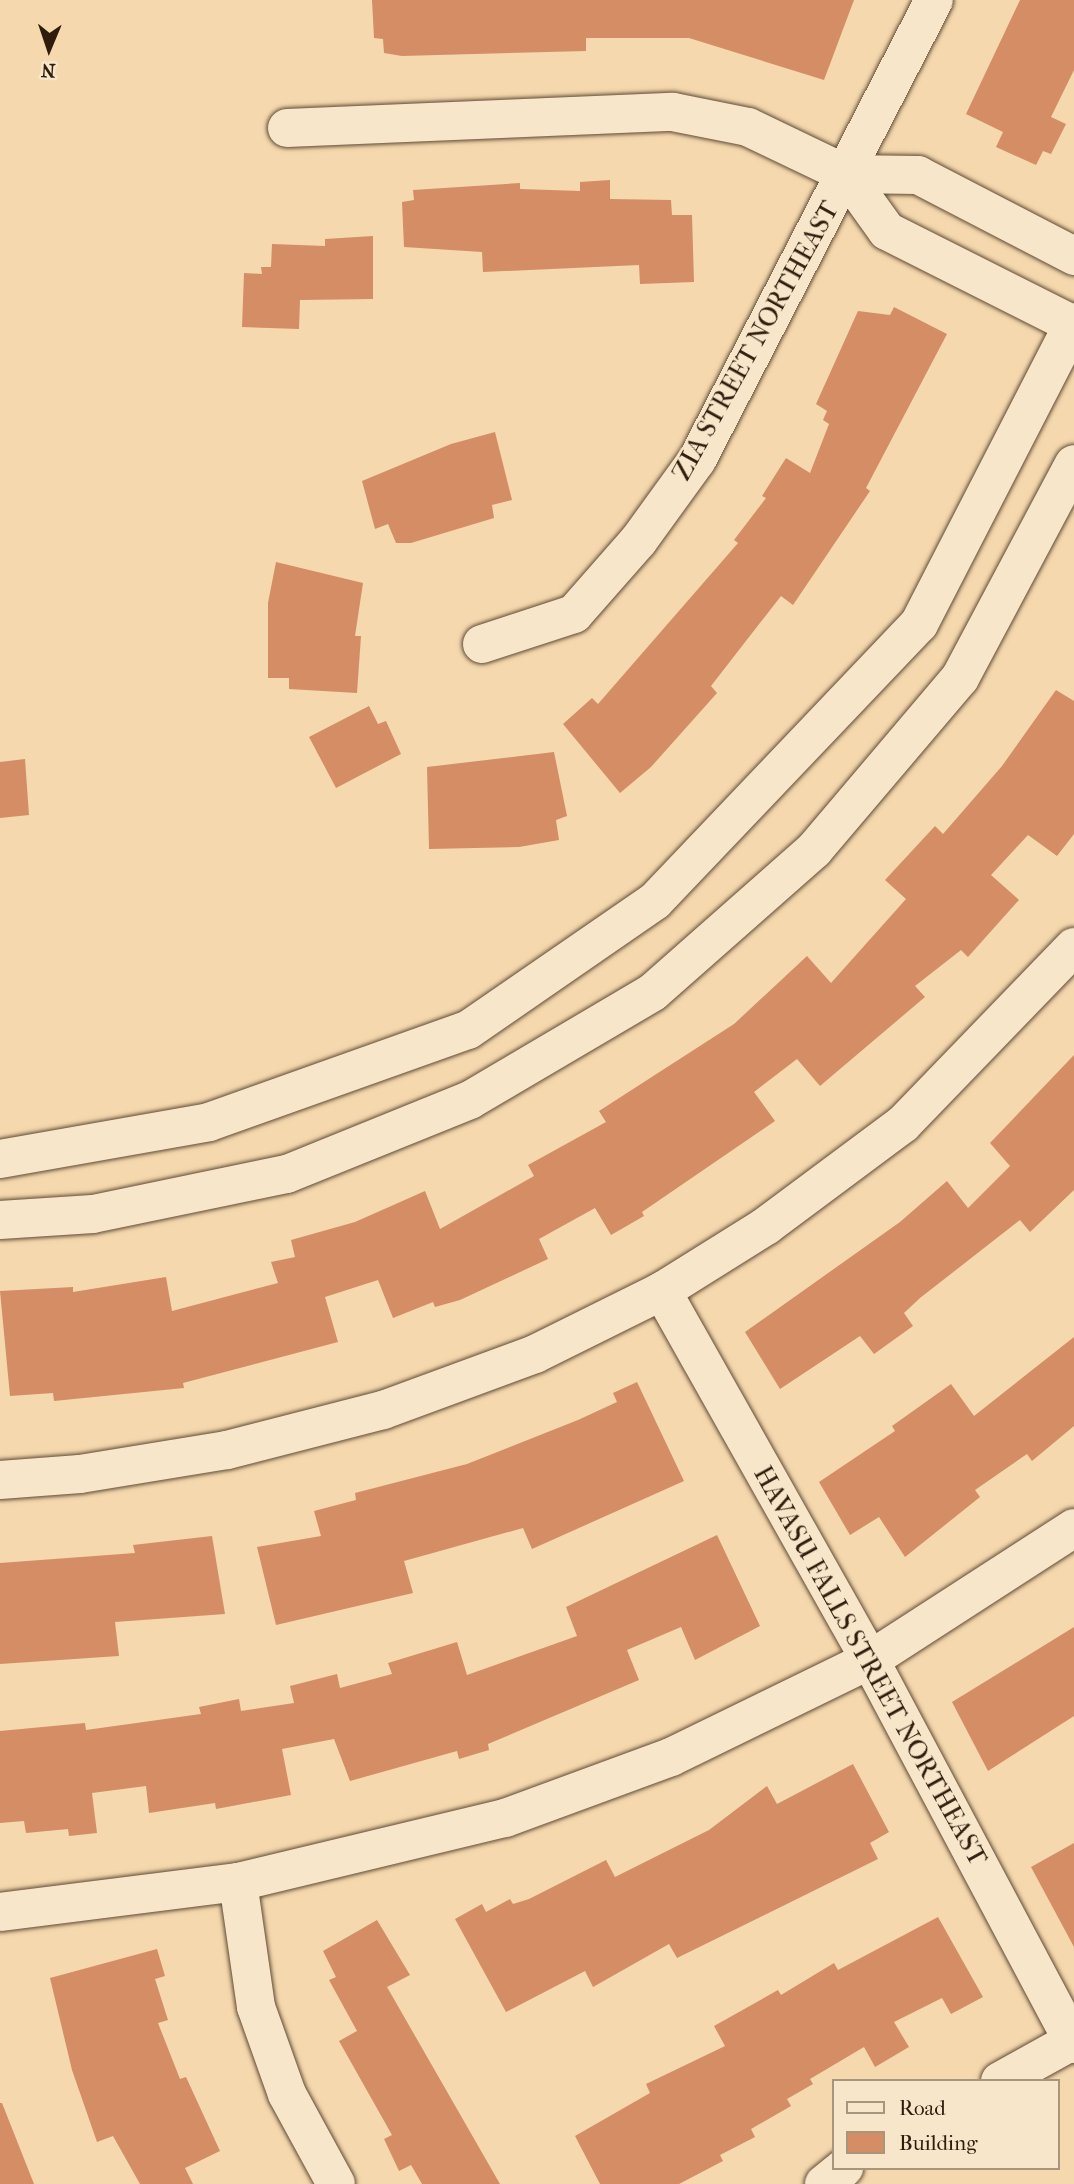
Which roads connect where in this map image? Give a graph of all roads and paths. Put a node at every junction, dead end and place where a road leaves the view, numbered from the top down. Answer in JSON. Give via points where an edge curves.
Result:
{"nodes":[{"id":1,"x":934,"y":0,"type":"edge"},
{"id":2,"x":287,"y":128,"type":"dead end"},
{"id":3,"x":846,"y":174,"type":"junction"},
{"id":4,"x":1074,"y":256,"type":"edge"},
{"id":5,"x":1073,"y":324,"type":"edge"},
{"id":6,"x":1074,"y":464,"type":"edge"},
{"id":7,"x":482,"y":644,"type":"dead end"},
{"id":8,"x":1074,"y":947,"type":"edge"},
{"id":9,"x":0,"y":1159,"type":"edge"},
{"id":10,"x":0,"y":1220,"type":"edge"},
{"id":11,"x":662,"y":1291,"type":"junction"},
{"id":12,"x":0,"y":1480,"type":"edge"},
{"id":13,"x":1074,"y":1528,"type":"edge"},
{"id":14,"x":870,"y":1660,"type":"junction"},
{"id":15,"x":238,"y":1882,"type":"junction"},
{"id":16,"x":0,"y":1912,"type":"edge"},
{"id":17,"x":1073,"y":2042,"type":"edge"},
{"id":18,"x":1004,"y":2079,"type":"edge"},
{"id":19,"x":842,"y":2170,"type":"edge"},
{"id":20,"x":336,"y":2184,"type":"edge"},
{"id":21,"x":824,"y":2184,"type":"edge"}],
"edges":[{"from":1,"to":3,"type":"street","name":"ZIA STREET NORTHEAST"},
{"from":2,"to":3,"type":"street","via":[[673,112],[748,127]]},
{"from":3,"to":4,"type":"street","via":[[918,175]]},
{"from":3,"to":5,"type":"street","via":[[887,231]]},
{"from":3,"to":7,"type":"street","name":"ZIA STREET NORTHEAST","via":[[697,460],[639,540],[574,614]]},
{"from":5,"to":9,"type":"street","via":[[919,624],[655,901],[468,1030],[209,1122]]},
{"from":6,"to":10,"type":"street","via":[[960,678],[814,850],[653,992],[470,1100],[287,1174],[93,1214]]},
{"from":8,"to":11,"type":"street","via":[[903,1124],[766,1226]]},
{"from":11,"to":12,"type":"street","via":[[535,1354],[383,1410],[228,1450],[80,1474]]},
{"from":11,"to":14,"type":"street","name":"HAVASU FALLS STREET NORTHEAST"},
{"from":13,"to":14,"type":"street"},
{"from":14,"to":15,"type":"street","via":[[671,1757],[505,1818]]},
{"from":14,"to":17,"type":"street","name":"HAVASU FALLS STREET NORTHEAST"},
{"from":15,"to":16,"type":"street"},
{"from":15,"to":20,"type":"street","via":[[256,2007],[287,2094]]},
{"from":17,"to":18,"type":"street"},
{"from":19,"to":21,"type":"street"}]}
